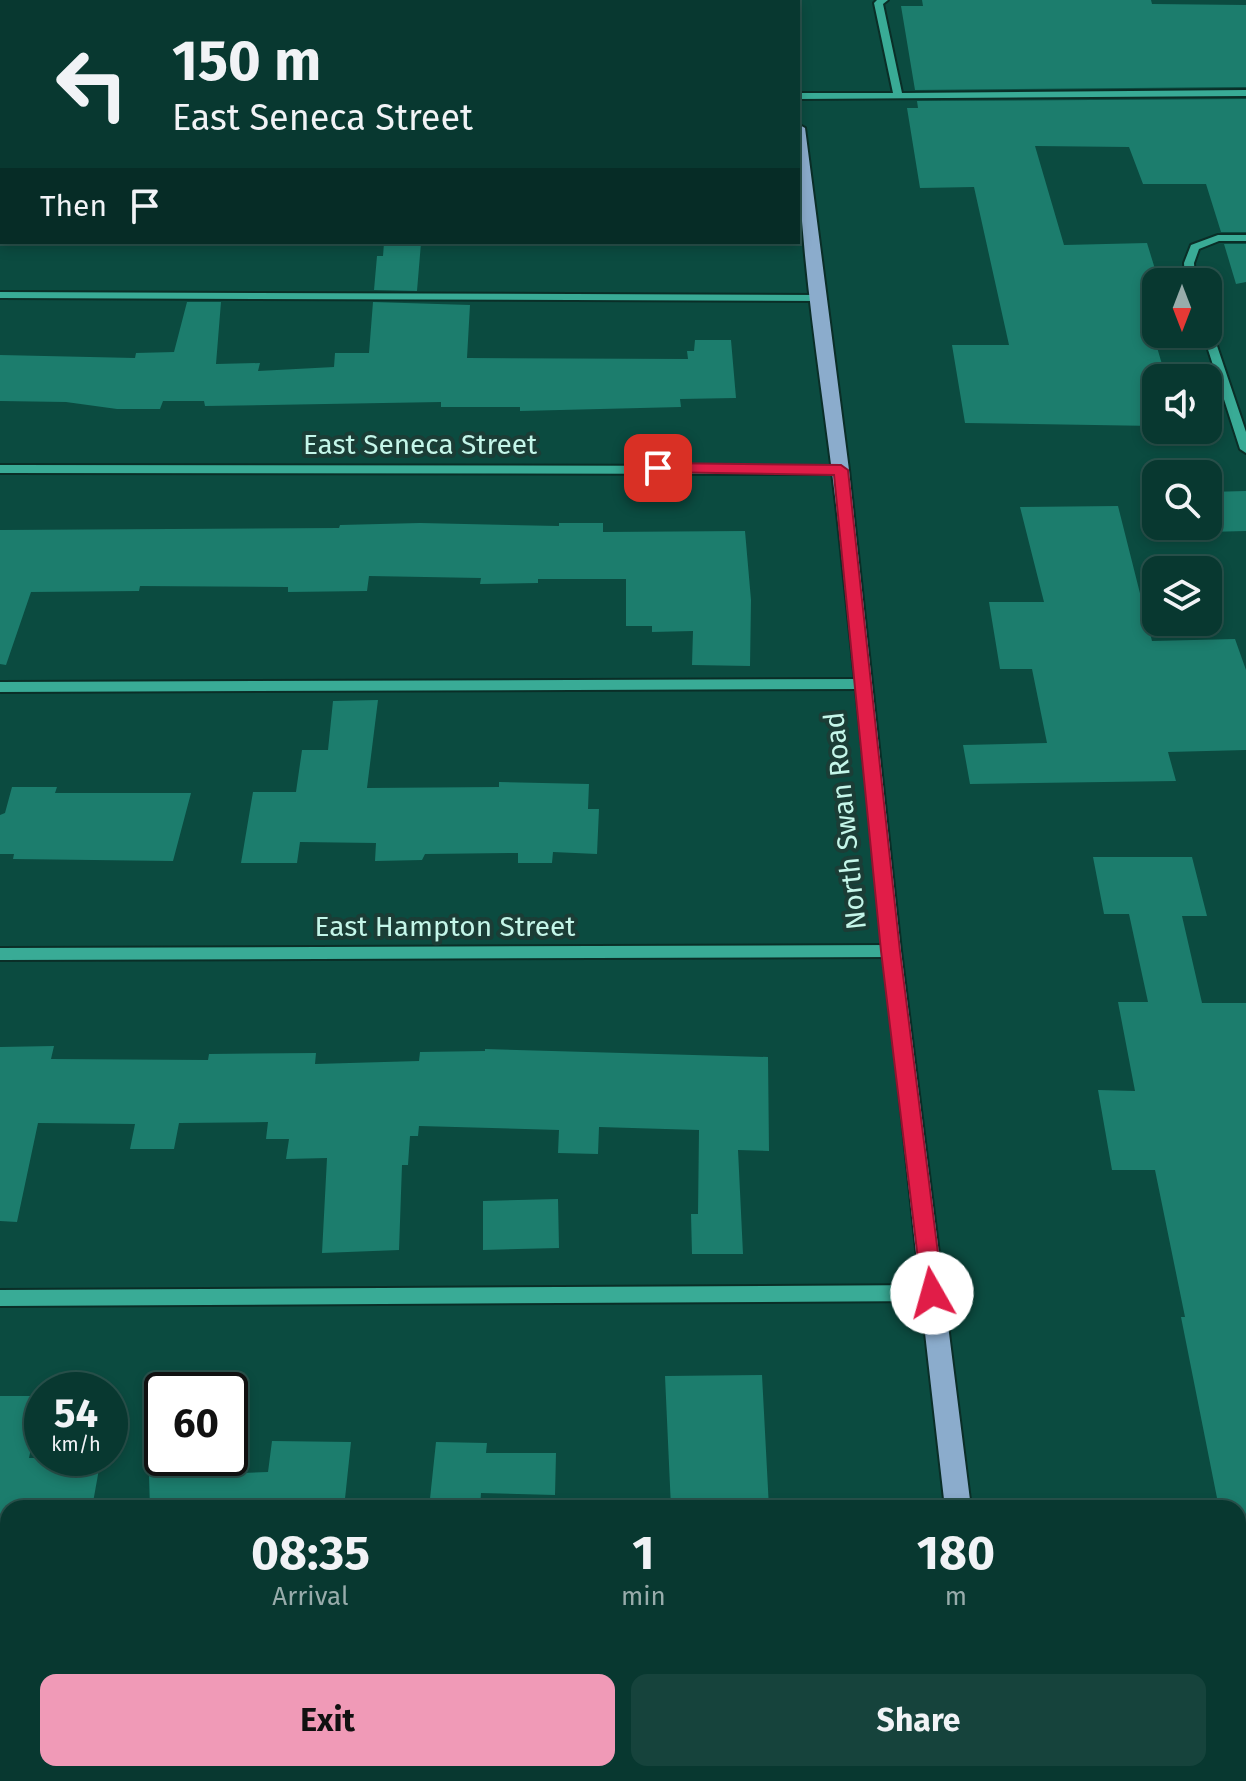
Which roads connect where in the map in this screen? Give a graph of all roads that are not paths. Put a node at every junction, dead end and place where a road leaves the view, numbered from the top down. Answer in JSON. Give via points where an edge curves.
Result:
{"nodes":[{"id":1,"x":884,"y":0,"type":"edge"},
{"id":2,"x":1246,"y":93,"type":"edge"},
{"id":3,"x":898,"y":95,"type":"junction"},
{"id":4,"x":800,"y":96,"type":"edge"},
{"id":5,"x":800,"y":153,"type":"edge"},
{"id":6,"x":1246,"y":238,"type":"edge"},
{"id":7,"x":1189,"y":268,"type":"edge"},
{"id":8,"x":0,"y":295,"type":"edge"},
{"id":9,"x":819,"y":298,"type":"junction"},
{"id":10,"x":1213,"y":348,"type":"edge"},
{"id":11,"x":1246,"y":449,"type":"edge"},
{"id":12,"x":0,"y":469,"type":"edge"},
{"id":13,"x":841,"y":470,"type":"junction"},
{"id":14,"x":863,"y":684,"type":"junction"},
{"id":15,"x":0,"y":687,"type":"edge"},
{"id":16,"x":891,"y":951,"type":"junction"},
{"id":17,"x":0,"y":954,"type":"edge"},
{"id":18,"x":932,"y":1293,"type":"junction"},
{"id":19,"x":0,"y":1298,"type":"edge"},
{"id":20,"x":957,"y":1500,"type":"edge"}],
"edges":[{"from":1,"to":3,"type":"street","via":[[878,3]]},
{"from":2,"to":3,"type":"street"},
{"from":3,"to":4,"type":"street"},
{"from":5,"to":9,"type":"main road","name":"North Swan Road"},
{"from":6,"to":7,"type":"street","via":[[1218,238],[1195,247]]},
{"from":8,"to":9,"type":"street"},
{"from":9,"to":13,"type":"main road","name":"North Swan Road"},
{"from":10,"to":11,"type":"street"},
{"from":12,"to":13,"type":"street","name":"East Seneca Street"},
{"from":13,"to":14,"type":"main road","name":"North Swan Road"},
{"from":14,"to":15,"type":"street"},
{"from":14,"to":16,"type":"main road","name":"North Swan Road"},
{"from":16,"to":17,"type":"street","name":"East Hampton Street"},
{"from":16,"to":18,"type":"main road","name":"North Swan Road"},
{"from":18,"to":19,"type":"street"},
{"from":18,"to":20,"type":"main road","name":"North Swan Road"}]}
